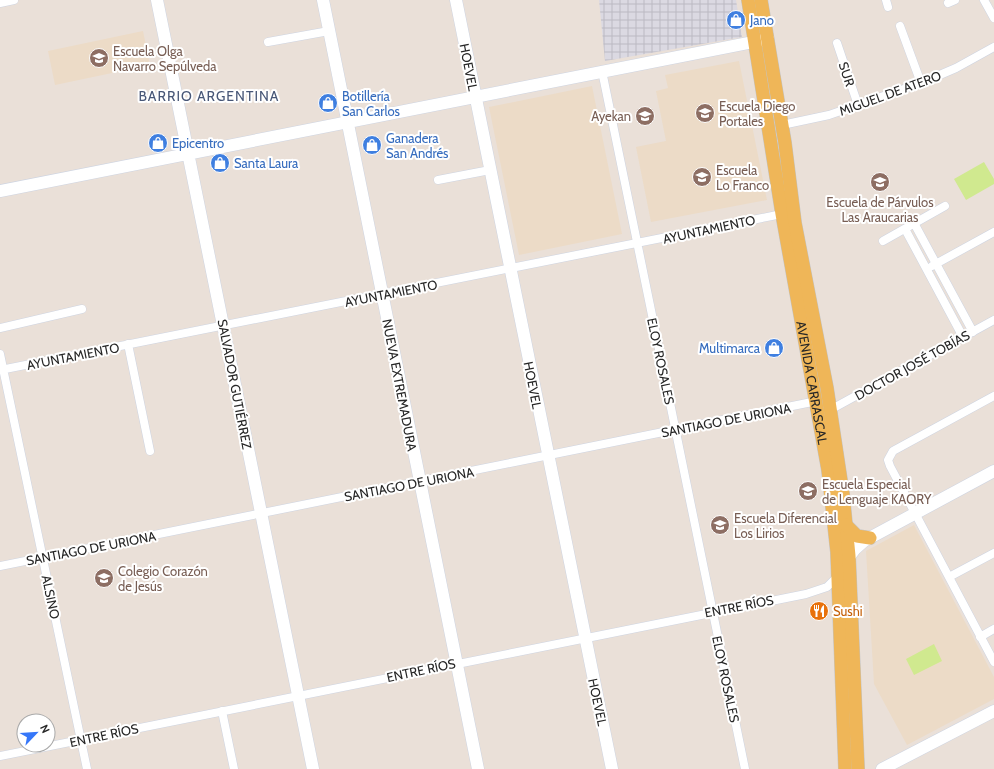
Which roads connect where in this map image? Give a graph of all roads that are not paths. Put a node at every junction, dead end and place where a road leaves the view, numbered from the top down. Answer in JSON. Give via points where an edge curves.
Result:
{"nodes":[{"id":1,"x":14,"y":0,"type":"edge"},
{"id":2,"x":157,"y":0,"type":"edge"},
{"id":3,"x":323,"y":0,"type":"edge"},
{"id":4,"x":456,"y":0,"type":"edge"},
{"id":5,"x":748,"y":0,"type":"edge"},
{"id":6,"x":761,"y":0,"type":"edge"},
{"id":7,"x":984,"y":0,"type":"edge"},
{"id":8,"x":0,"y":3,"type":"edge"},
{"id":9,"x":994,"y":18,"type":"edge"},
{"id":10,"x":900,"y":26,"type":"dead end"},
{"id":11,"x":329,"y":31,"type":"junction"},
{"id":12,"x":768,"y":39,"type":"junction"},
{"id":13,"x":755,"y":41,"type":"junction"},
{"id":14,"x":268,"y":42,"type":"dead end"},
{"id":15,"x":837,"y":43,"type":"dead end"},
{"id":16,"x":994,"y":47,"type":"edge"},
{"id":17,"x":602,"y":72,"type":"junction"},
{"id":18,"x":921,"y":83,"type":"junction"},
{"id":19,"x":475,"y":97,"type":"junction"},
{"id":20,"x":858,"y":105,"type":"junction"},
{"id":21,"x":347,"y":122,"type":"junction"},
{"id":22,"x":782,"y":125,"type":"junction"},
{"id":23,"x":188,"y":154,"type":"junction"},
{"id":24,"x":490,"y":170,"type":"junction"},
{"id":25,"x":438,"y":180,"type":"dead end"},
{"id":26,"x":0,"y":191,"type":"edge"},
{"id":27,"x":945,"y":206,"type":"dead end"},
{"id":28,"x":782,"y":214,"type":"junction"},
{"id":29,"x":914,"y":223,"type":"junction"},
{"id":30,"x":905,"y":229,"type":"junction"},
{"id":31,"x":994,"y":232,"type":"edge"},
{"id":32,"x":883,"y":241,"type":"dead end"},
{"id":33,"x":638,"y":244,"type":"junction"},
{"id":34,"x":936,"y":264,"type":"junction"},
{"id":35,"x":926,"y":269,"type":"junction"},
{"id":36,"x":510,"y":270,"type":"junction"},
{"id":37,"x":382,"y":295,"type":"junction"},
{"id":38,"x":82,"y":309,"type":"dead end"},
{"id":39,"x":994,"y":320,"type":"edge"},
{"id":40,"x":223,"y":325,"type":"junction"},
{"id":41,"x":0,"y":328,"type":"edge"},
{"id":42,"x":973,"y":332,"type":"junction"},
{"id":43,"x":963,"y":337,"type":"junction"},
{"id":44,"x":128,"y":344,"type":"junction"},
{"id":45,"x":0,"y":354,"type":"edge"},
{"id":46,"x":2,"y":370,"type":"edge"},
{"id":47,"x":994,"y":396,"type":"edge"},
{"id":48,"x":817,"y":401,"type":"junction"},
{"id":49,"x":830,"y":410,"type":"junction"},
{"id":50,"x":675,"y":430,"type":"junction"},
{"id":51,"x":150,"y":451,"type":"dead end"},
{"id":52,"x":548,"y":456,"type":"junction"},
{"id":53,"x":994,"y":471,"type":"edge"},
{"id":54,"x":420,"y":482,"type":"junction"},
{"id":55,"x":261,"y":514,"type":"junction"},
{"id":56,"x":915,"y":514,"type":"junction"},
{"id":57,"x":846,"y":524,"type":"junction"},
{"id":58,"x":870,"y":538,"type":"junction"},
{"id":59,"x":994,"y":553,"type":"edge"},
{"id":60,"x":849,"y":556,"type":"junction"},
{"id":61,"x":42,"y":558,"type":"junction"},
{"id":62,"x":0,"y":566,"type":"edge"},
{"id":63,"x":838,"y":576,"type":"junction"},
{"id":64,"x":949,"y":577,"type":"junction"},
{"id":65,"x":713,"y":612,"type":"junction"},
{"id":66,"x":994,"y":629,"type":"edge"},
{"id":67,"x":585,"y":637,"type":"junction"},
{"id":68,"x":980,"y":637,"type":"junction"},
{"id":69,"x":994,"y":662,"type":"edge"},
{"id":70,"x":457,"y":663,"type":"junction"},
{"id":71,"x":298,"y":696,"type":"junction"},
{"id":72,"x":222,"y":711,"type":"junction"},
{"id":73,"x":994,"y":711,"type":"edge"},
{"id":74,"x":81,"y":740,"type":"junction"},
{"id":75,"x":0,"y":756,"type":"edge"},
{"id":76,"x":87,"y":769,"type":"edge"},
{"id":77,"x":234,"y":769,"type":"edge"},
{"id":78,"x":313,"y":769,"type":"edge"},
{"id":79,"x":478,"y":769,"type":"edge"},
{"id":80,"x":612,"y":769,"type":"edge"},
{"id":81,"x":745,"y":769,"type":"edge"},
{"id":82,"x":845,"y":769,"type":"edge"},
{"id":83,"x":858,"y":769,"type":"edge"},
{"id":84,"x":882,"y":769,"type":"edge"}],
"edges":[{"from":1,"to":8,"type":"street"},
{"from":2,"to":23,"type":"street","name":"SALVADOR GUTIÉRREZ"},
{"from":3,"to":11,"type":"street","name":"NUEVA EXTREMADURA"},
{"from":4,"to":19,"type":"street","name":"HOEVEL"},
{"from":5,"to":13,"type":"main road","name":"AVENIDA CARRASCAL"},
{"from":6,"to":12,"type":"main road","name":"AVENIDA CARRASCAL"},
{"from":7,"to":9,"type":"street"},
{"from":10,"to":18,"type":"street"},
{"from":11,"to":14,"type":"street"},
{"from":11,"to":21,"type":"street","name":"NUEVA EXTREMADURA"},
{"from":12,"to":13,"type":"street"},
{"from":12,"to":22,"type":"main road","name":"AVENIDA CARRASCAL"},
{"from":13,"to":17,"type":"street"},
{"from":13,"to":28,"type":"main road","name":"AVENIDA CARRASCAL"},
{"from":15,"to":20,"type":"street","name":"SUR"},
{"from":16,"to":18,"type":"street","name":"MIGUEL DE ATERO","via":[[956,68]]},
{"from":17,"to":19,"type":"street"},
{"from":17,"to":33,"type":"street","name":"ELOY ROSALES"},
{"from":18,"to":20,"type":"street","name":"MIGUEL DE ATERO"},
{"from":19,"to":21,"type":"street"},
{"from":19,"to":24,"type":"street","name":"HOEVEL"},
{"from":20,"to":22,"type":"street","name":"MIGUEL DE ATERO","via":[[820,118]]},
{"from":21,"to":23,"type":"street"},
{"from":21,"to":37,"type":"street","name":"NUEVA EXTREMADURA"},
{"from":22,"to":49,"type":"main road","name":"AVENIDA CARRASCAL","via":[[795,223]]},
{"from":23,"to":26,"type":"street"},
{"from":23,"to":40,"type":"street","name":"SALVADOR GUTIÉRREZ"},
{"from":24,"to":25,"type":"street"},
{"from":24,"to":36,"type":"street","name":"HOEVEL"},
{"from":27,"to":29,"type":"street"},
{"from":28,"to":33,"type":"street","name":"AYUNTAMIENTO"},
{"from":28,"to":48,"type":"main road","name":"AVENIDA CARRASCAL"},
{"from":29,"to":30,"type":"street"},
{"from":29,"to":34,"type":"street"},
{"from":30,"to":32,"type":"street"},
{"from":30,"to":35,"type":"street"},
{"from":31,"to":34,"type":"street"},
{"from":33,"to":36,"type":"street","name":"AYUNTAMIENTO"},
{"from":33,"to":50,"type":"street","name":"ELOY ROSALES"},
{"from":34,"to":35,"type":"street"},
{"from":34,"to":42,"type":"street"},
{"from":35,"to":43,"type":"street"},
{"from":36,"to":37,"type":"street","name":"AYUNTAMIENTO"},
{"from":36,"to":52,"type":"street","name":"HOEVEL"},
{"from":37,"to":40,"type":"street","name":"AYUNTAMIENTO"},
{"from":37,"to":54,"type":"street","name":"NUEVA EXTREMADURA"},
{"from":38,"to":41,"type":"street"},
{"from":39,"to":42,"type":"street","name":"DOCTOR JOSÉ TOBÍAS"},
{"from":40,"to":44,"type":"street","name":"AYUNTAMIENTO"},
{"from":40,"to":55,"type":"street","name":"SALVADOR GUTIÉRREZ"},
{"from":42,"to":43,"type":"street","name":"DOCTOR JOSÉ TOBÍAS"},
{"from":43,"to":49,"type":"street","name":"DOCTOR JOSÉ TOBÍAS"},
{"from":44,"to":46,"type":"street","name":"AYUNTAMIENTO"},
{"from":44,"to":51,"type":"street"},
{"from":45,"to":46,"type":"street","name":"ALSINO"},
{"from":46,"to":61,"type":"street","name":"ALSINO"},
{"from":47,"to":56,"type":"street","via":[[893,451],[889,457],[890,466]]},
{"from":48,"to":50,"type":"street","name":"SANTIAGO DE URIONA"},
{"from":48,"to":63,"type":"main road","name":"AVENIDA CARRASCAL","via":[[833,513]]},
{"from":49,"to":57,"type":"main road","name":"AVENIDA CARRASCAL"},
{"from":50,"to":52,"type":"street","name":"SANTIAGO DE URIONA"},
{"from":50,"to":65,"type":"street","name":"ELOY ROSALES"},
{"from":52,"to":54,"type":"street","name":"SANTIAGO DE URIONA"},
{"from":52,"to":67,"type":"street","name":"HOEVEL"},
{"from":53,"to":56,"type":"street"},
{"from":54,"to":55,"type":"street","name":"SANTIAGO DE URIONA"},
{"from":54,"to":70,"type":"street","name":"NUEVA EXTREMADURA"},
{"from":55,"to":61,"type":"street","name":"SANTIAGO DE URIONA"},
{"from":55,"to":71,"type":"street","name":"SALVADOR GUTIÉRREZ"},
{"from":56,"to":58,"type":"street"},
{"from":56,"to":64,"type":"street"},
{"from":57,"to":58,"type":"main road","via":[[857,536]]},
{"from":57,"to":60,"type":"main road","name":"AVENIDA CARRASCAL"},
{"from":58,"to":60,"type":"street"},
{"from":59,"to":64,"type":"street"},
{"from":60,"to":63,"type":"street"},
{"from":60,"to":83,"type":"main road","name":"AVENIDA CARRASCAL"},
{"from":61,"to":62,"type":"street","name":"SANTIAGO DE URIONA"},
{"from":61,"to":74,"type":"street","name":"ALSINO"},
{"from":63,"to":65,"type":"street","name":"ENTRE RÍOS","via":[[827,586],[815,591]]},
{"from":63,"to":82,"type":"main road","name":"AVENIDA CARRASCAL"},
{"from":64,"to":68,"type":"street"},
{"from":65,"to":67,"type":"street","name":"ENTRE RÍOS"},
{"from":65,"to":81,"type":"street","name":"ELOY ROSALES"},
{"from":66,"to":68,"type":"street"},
{"from":67,"to":70,"type":"street","name":"ENTRE RÍOS"},
{"from":67,"to":80,"type":"street","name":"HOEVEL"},
{"from":68,"to":69,"type":"street"},
{"from":70,"to":71,"type":"street","name":"ENTRE RÍOS"},
{"from":70,"to":79,"type":"street","name":"NUEVA EXTREMADURA"},
{"from":71,"to":72,"type":"street","name":"ENTRE RÍOS"},
{"from":71,"to":78,"type":"street","name":"SALVADOR GUTIÉRREZ"},
{"from":72,"to":74,"type":"street","name":"ENTRE RÍOS"},
{"from":72,"to":77,"type":"street"},
{"from":73,"to":84,"type":"street"},
{"from":74,"to":75,"type":"street","name":"ENTRE RÍOS"},
{"from":74,"to":76,"type":"street","name":"ALSINO"}]}
